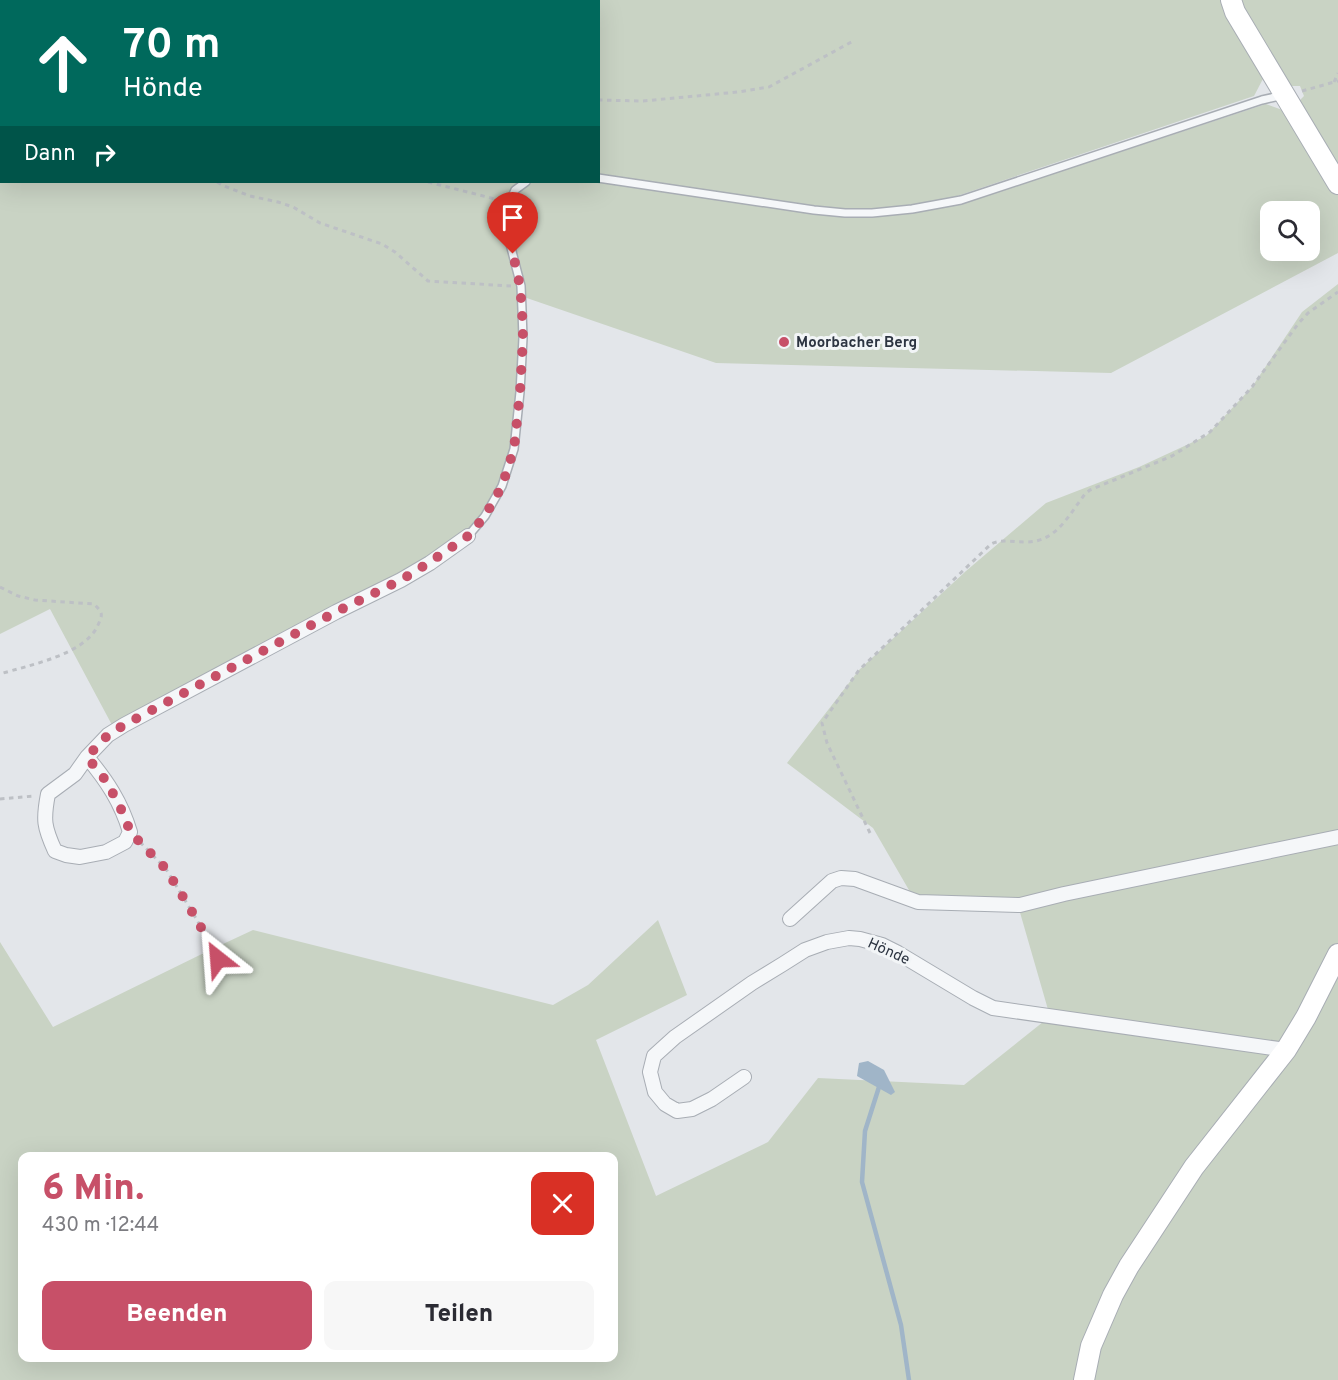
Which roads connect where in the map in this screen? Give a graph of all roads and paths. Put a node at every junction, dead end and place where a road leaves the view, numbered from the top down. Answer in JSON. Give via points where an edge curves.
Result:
{"nodes":[{"id":1,"x":1231,"y":0,"type":"edge"},
{"id":2,"x":855,"y":40,"type":"dead end"},
{"id":3,"x":1338,"y":73,"type":"edge"},
{"id":4,"x":1336,"y":81,"type":"edge"},
{"id":5,"x":1285,"y":95,"type":"junction"},
{"id":6,"x":600,"y":100,"type":"edge"},
{"id":7,"x":600,"y":178,"type":"edge"},
{"id":8,"x":219,"y":183,"type":"edge"},
{"id":9,"x":432,"y":183,"type":"edge"},
{"id":10,"x":525,"y":183,"type":"edge"},
{"id":11,"x":1338,"y":184,"type":"edge"},
{"id":12,"x":509,"y":203,"type":"junction"},
{"id":13,"x":520,"y":286,"type":"junction"},
{"id":14,"x":1338,"y":292,"type":"edge"},
{"id":15,"x":468,"y":536,"type":"joint"},
{"id":16,"x":0,"y":587,"type":"edge"},
{"id":17,"x":0,"y":674,"type":"edge"},
{"id":18,"x":87,"y":757,"type":"junction"},
{"id":19,"x":48,"y":794,"type":"junction"},
{"id":20,"x":0,"y":799,"type":"edge"},
{"id":21,"x":130,"y":832,"type":"junction"},
{"id":22,"x":870,"y":833,"type":"dead end"},
{"id":23,"x":1338,"y":837,"type":"edge"},
{"id":24,"x":790,"y":919,"type":"dead end"},
{"id":25,"x":1338,"y":954,"type":"edge"},
{"id":26,"x":218,"y":959,"type":"dead end"},
{"id":27,"x":1286,"y":1050,"type":"junction"},
{"id":28,"x":744,"y":1077,"type":"dead end"},
{"id":29,"x":1084,"y":1380,"type":"edge"}],
"edges":[{"from":1,"to":5,"type":"street"},
{"from":2,"to":6,"type":"path","via":[[769,87],[643,101]]},
{"from":3,"to":4,"type":"path"},
{"from":4,"to":5,"type":"path"},
{"from":5,"to":7,"type":"lane","via":[[961,200],[902,210],[814,210]]},
{"from":5,"to":11,"type":"street"},
{"from":8,"to":13,"type":"path","via":[[293,207],[320,223],[382,244],[428,281]]},
{"from":9,"to":12,"type":"path"},
{"from":10,"to":12,"type":"lane","via":[[515,190]]},
{"from":12,"to":13,"type":"lane","via":[[503,217]]},
{"from":13,"to":15,"type":"lane","via":[[523,338],[514,449],[502,486]]},
{"from":14,"to":22,"type":"path","via":[[1308,313],[1252,387],[1210,432],[1172,456],[1090,490],[1046,539],[991,544],[859,670],[822,723],[826,743]]},
{"from":15,"to":18,"type":"street","via":[[401,580],[124,725]]},
{"from":16,"to":17,"type":"path","via":[[35,600],[94,604],[102,616],[85,642],[70,652]]},
{"from":18,"to":19,"type":"street","via":[[75,774]]},
{"from":18,"to":21,"type":"street","via":[[107,782]]},
{"from":19,"to":20,"type":"path"},
{"from":19,"to":21,"type":"street","via":[[44,816],[55,851],[80,857],[106,852],[125,842]]},
{"from":21,"to":26,"type":"path","via":[[166,869]]},
{"from":23,"to":24,"type":"street","via":[[1020,905],[918,902],[855,879],[841,878],[832,881]]},
{"from":25,"to":27,"type":"street"},
{"from":27,"to":28,"type":"street","name":"Hönde","via":[[993,1008],[882,945],[849,938],[805,950],[752,983],[675,1037],[654,1056],[650,1072],[655,1092],[664,1104],[677,1111],[712,1099]]},
{"from":27,"to":29,"type":"street","via":[[1194,1167],[1129,1266],[1091,1346]]}]}
